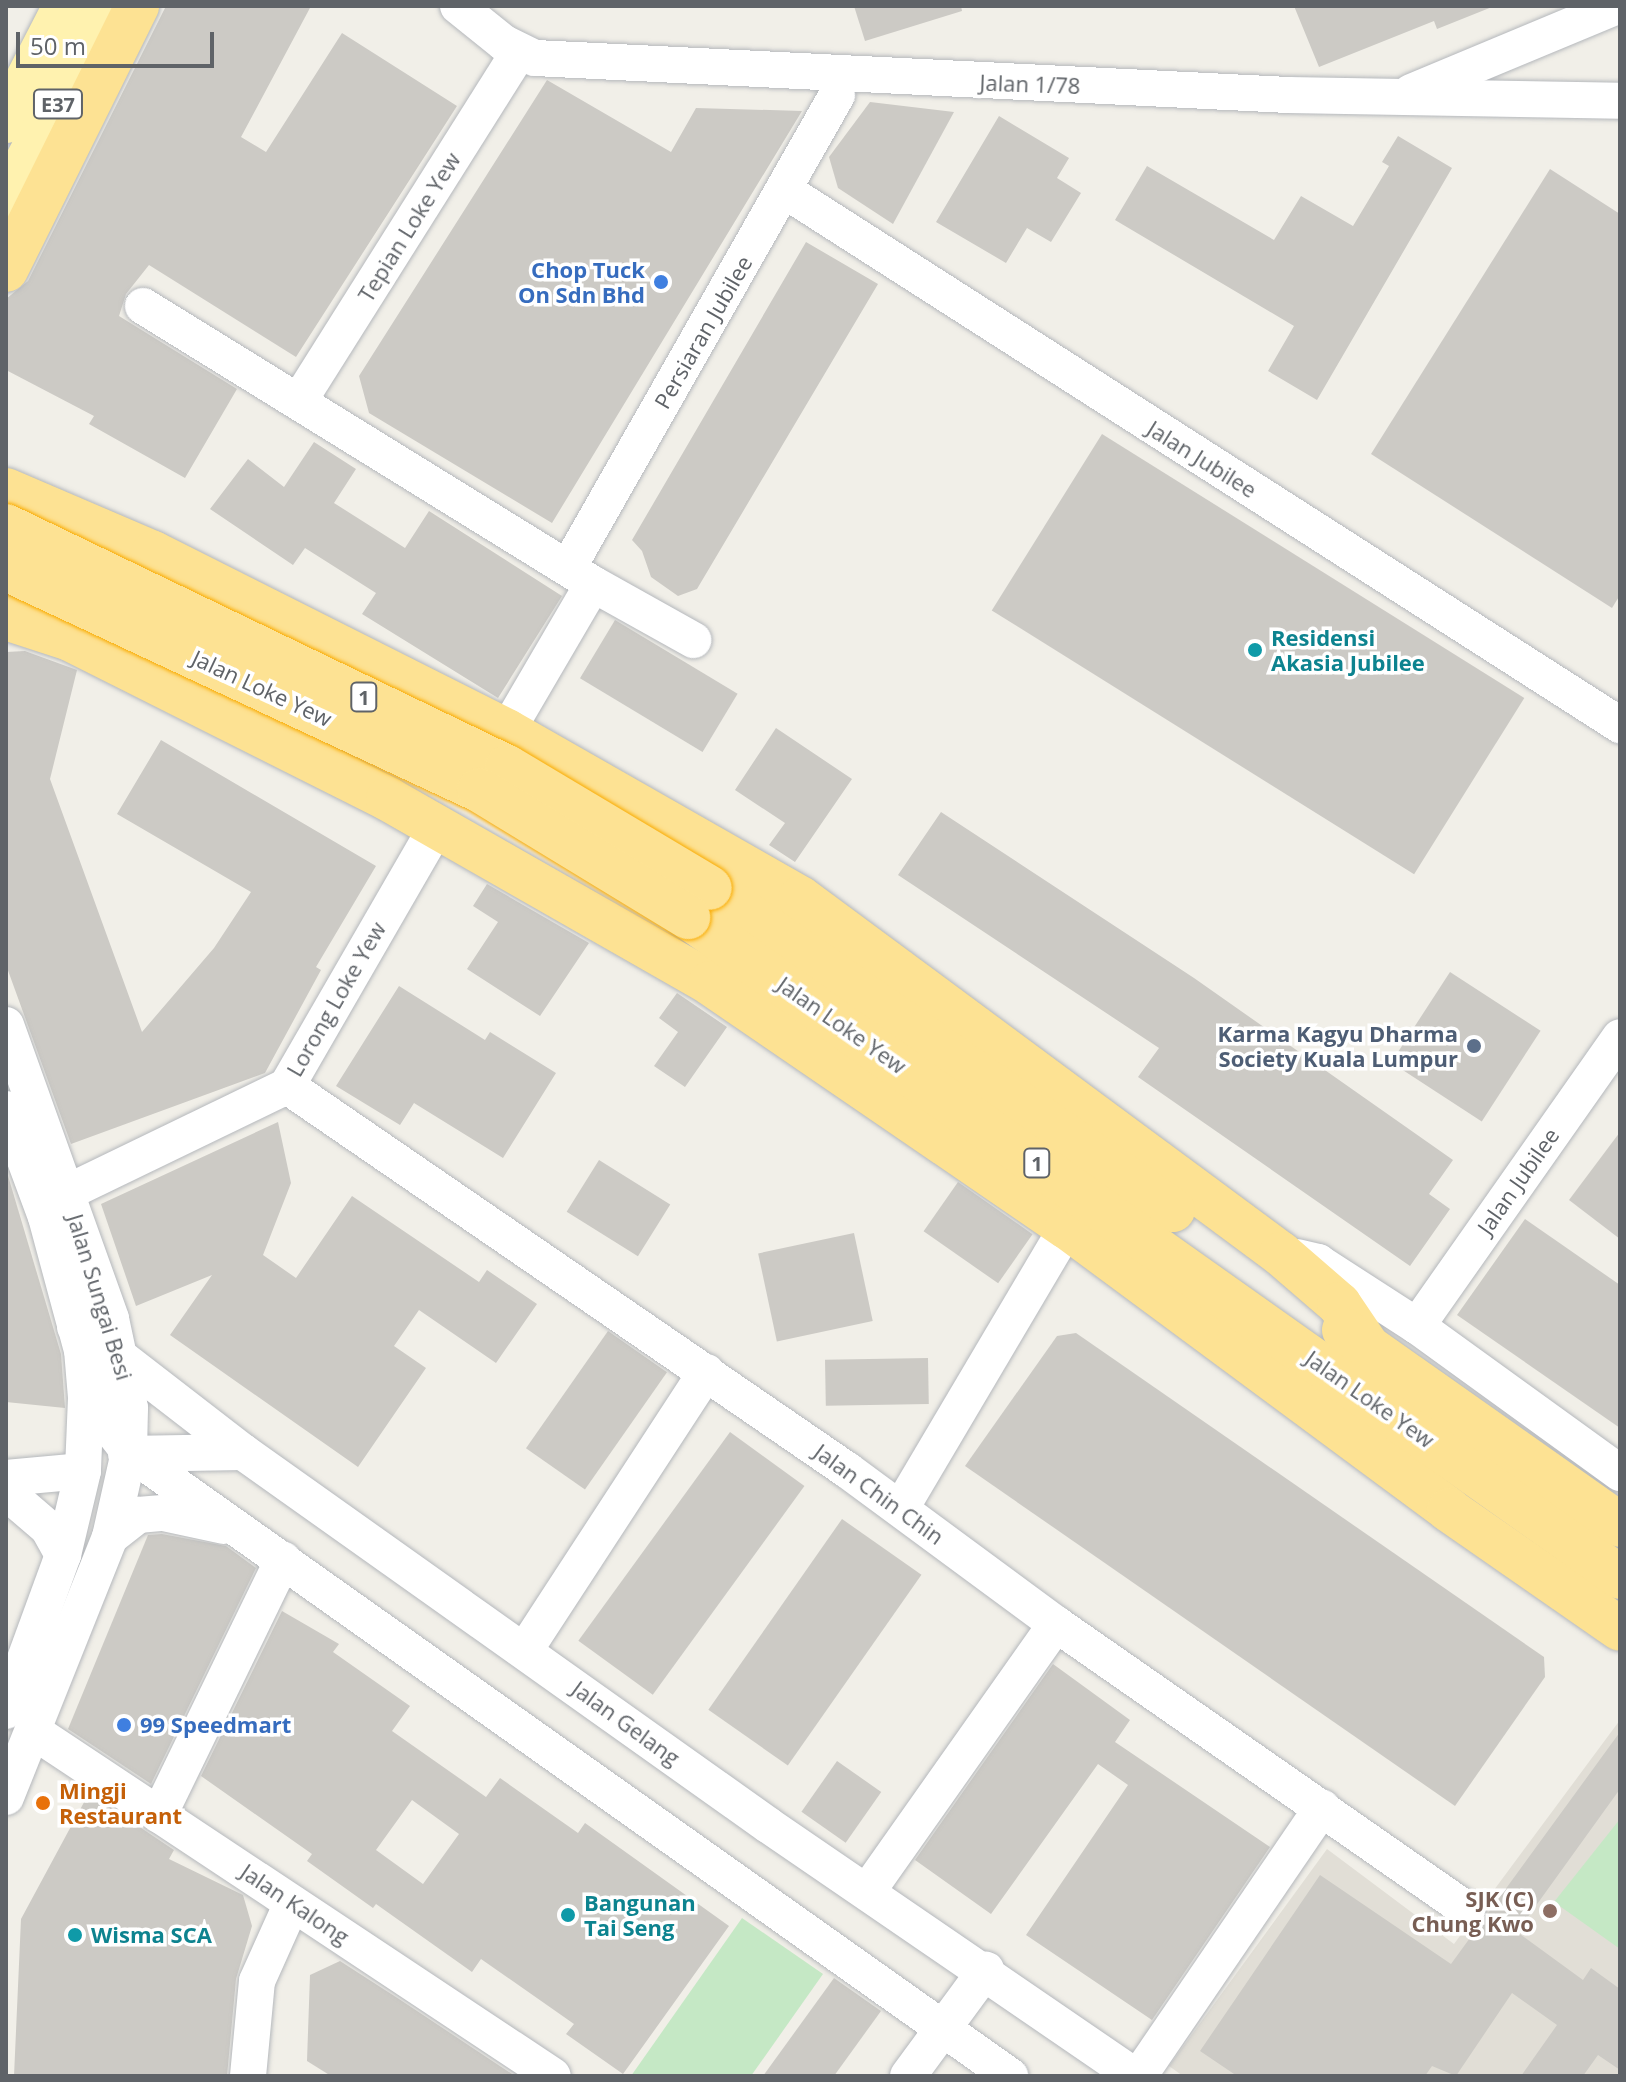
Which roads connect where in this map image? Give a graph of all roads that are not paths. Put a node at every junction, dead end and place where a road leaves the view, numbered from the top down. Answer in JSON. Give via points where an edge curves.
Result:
{"nodes":[{"id":1,"x":65,"y":6,"type":"edge"},
{"id":2,"x":109,"y":6,"type":"edge"},
{"id":3,"x":137,"y":6,"type":"edge"},
{"id":4,"x":458,"y":6,"type":"edge"},
{"id":5,"x":1618,"y":6,"type":"edge"},
{"id":6,"x":519,"y":52,"type":"junction"},
{"id":7,"x":837,"y":95,"type":"dead end"},
{"id":8,"x":1398,"y":97,"type":"junction"},
{"id":9,"x":1620,"y":101,"type":"edge"},
{"id":10,"x":6,"y":121,"type":"edge"},
{"id":11,"x":784,"y":190,"type":"junction"},
{"id":12,"x":6,"y":201,"type":"edge"},
{"id":13,"x":6,"y":270,"type":"edge"},
{"id":14,"x":143,"y":306,"type":"dead end"},
{"id":15,"x":299,"y":401,"type":"junction"},
{"id":16,"x":6,"y":490,"type":"edge"},
{"id":17,"x":6,"y":526,"type":"edge"},
{"id":18,"x":6,"y":569,"type":"edge"},
{"id":19,"x":581,"y":576,"type":"junction"},
{"id":20,"x":6,"y":618,"type":"edge"},
{"id":21,"x":302,"y":626,"type":"junction"},
{"id":22,"x":693,"y":640,"type":"dead end"},
{"id":23,"x":1620,"y":725,"type":"edge"},
{"id":24,"x":507,"y":731,"type":"junction"},
{"id":25,"x":255,"y":734,"type":"junction"},
{"id":26,"x":437,"y":826,"type":"junction"},
{"id":27,"x":699,"y":902,"type":"junction"},
{"id":28,"x":6,"y":1025,"type":"edge"},
{"id":29,"x":1620,"y":1037,"type":"edge"},
{"id":30,"x":287,"y":1086,"type":"junction"},
{"id":31,"x":6,"y":1109,"type":"edge"},
{"id":32,"x":68,"y":1192,"type":"junction"},
{"id":33,"x":1067,"y":1227,"type":"junction"},
{"id":34,"x":1281,"y":1254,"type":"junction"},
{"id":35,"x":1200,"y":1322,"type":"junction"},
{"id":36,"x":1417,"y":1326,"type":"junction"},
{"id":37,"x":75,"y":1327,"type":"junction"},
{"id":38,"x":1368,"y":1347,"type":"junction"},
{"id":39,"x":124,"y":1360,"type":"junction"},
{"id":40,"x":706,"y":1372,"type":"junction"},
{"id":41,"x":1386,"y":1410,"type":"junction"},
{"id":42,"x":129,"y":1452,"type":"junction"},
{"id":43,"x":243,"y":1452,"type":"junction"},
{"id":44,"x":83,"y":1471,"type":"junction"},
{"id":45,"x":1620,"y":1473,"type":"edge"},
{"id":46,"x":6,"y":1478,"type":"edge"},
{"id":47,"x":6,"y":1492,"type":"edge"},
{"id":48,"x":901,"y":1508,"type":"junction"},
{"id":49,"x":1620,"y":1525,"type":"edge"},
{"id":50,"x":245,"y":1532,"type":"junction"},
{"id":51,"x":110,"y":1537,"type":"junction"},
{"id":52,"x":63,"y":1555,"type":"junction"},
{"id":53,"x":283,"y":1560,"type":"junction"},
{"id":54,"x":1620,"y":1577,"type":"edge"},
{"id":55,"x":1056,"y":1624,"type":"junction"},
{"id":56,"x":1620,"y":1629,"type":"edge"},
{"id":57,"x":525,"y":1650,"type":"junction"},
{"id":58,"x":6,"y":1711,"type":"edge"},
{"id":59,"x":36,"y":1733,"type":"junction"},
{"id":60,"x":6,"y":1797,"type":"edge"},
{"id":61,"x":1322,"y":1808,"type":"junction"},
{"id":62,"x":159,"y":1815,"type":"junction"},
{"id":63,"x":867,"y":1892,"type":"junction"},
{"id":64,"x":292,"y":1903,"type":"junction"},
{"id":65,"x":1467,"y":1910,"type":"dead end"},
{"id":66,"x":986,"y":1970,"type":"junction"},
{"id":67,"x":943,"y":2028,"type":"junction"},
{"id":68,"x":248,"y":2076,"type":"edge"},
{"id":69,"x":553,"y":2076,"type":"edge"},
{"id":70,"x":908,"y":2076,"type":"edge"},
{"id":71,"x":1010,"y":2076,"type":"edge"},
{"id":72,"x":1137,"y":2076,"type":"edge"}],
"edges":[{"from":1,"to":10,"type":"main road","number":"E37"},
{"from":2,"to":12,"type":"main road","number":"E37"},
{"from":3,"to":13,"type":"highway"},
{"from":4,"to":6,"type":"street","name":"Jalan 1/78"},
{"from":5,"to":8,"type":"street"},
{"from":6,"to":8,"type":"street","name":"Jalan 1/78","via":[[535,58],[704,70]]},
{"from":6,"to":15,"type":"street","name":"Tepian Loke Yew"},
{"from":7,"to":11,"type":"street","name":"Persiaran Jubilee"},
{"from":8,"to":9,"type":"street","name":"Jalan 1/78"},
{"from":11,"to":19,"type":"street","name":"Persiaran Jubilee"},
{"from":11,"to":23,"type":"street","name":"Jalan Jubilee"},
{"from":14,"to":15,"type":"street"},
{"from":15,"to":19,"type":"street"},
{"from":16,"to":21,"type":"highway","via":[[75,517]]},
{"from":17,"to":27,"type":"highway","name":"Jalan Loke Yew","number":"1","bridge":true,"via":[[507,767]]},
{"from":18,"to":27,"type":"highway","name":"Jalan Loke Yew","number":"1","bridge":true,"via":[[479,790]]},
{"from":19,"to":22,"type":"street"},
{"from":19,"to":24,"type":"street","name":"Persiaran Jubilee"},
{"from":20,"to":25,"type":"highway","via":[[70,639]]},
{"from":21,"to":24,"type":"highway"},
{"from":21,"to":25,"type":"highway","via":[[269,629],[242,663],[240,707]]},
{"from":24,"to":34,"type":"highway","via":[[800,898]]},
{"from":25,"to":26,"type":"highway"},
{"from":26,"to":30,"type":"street","name":"Lorong Loke Yew"},
{"from":26,"to":33,"type":"highway","via":[[710,983]]},
{"from":27,"to":38,"type":"highway","name":"Jalan Loke Yew","number":"1"},
{"from":27,"to":41,"type":"highway","name":"Jalan Loke Yew","number":"1"},
{"from":28,"to":32,"type":"street","name":"Jalan Sungai Besi"},
{"from":29,"to":36,"type":"street","name":"Jalan Jubilee"},
{"from":30,"to":32,"type":"street","name":"Lorong Loke Yew"},
{"from":30,"to":40,"type":"street","name":"Jalan Chin Chin"},
{"from":31,"to":37,"type":"street","name":"Jalan Sungai Besi","via":[[46,1217]]},
{"from":32,"to":39,"type":"street","name":"Jalan Sungai Besi"},
{"from":33,"to":35,"type":"highway"},
{"from":33,"to":48,"type":"street"},
{"from":34,"to":36,"type":"street","via":[[1318,1262]]},
{"from":34,"to":38,"type":"highway","via":[[1339,1304]]},
{"from":35,"to":41,"type":"highway","via":[[1299,1377]]},
{"from":35,"to":56,"type":"highway","via":[[1449,1510]]},
{"from":36,"to":45,"type":"street"},
{"from":37,"to":42,"type":"street","via":[[90,1347],[111,1429]]},
{"from":37,"to":44,"type":"street","name":"Jalan Sungai Besi","via":[[86,1398]]},
{"from":38,"to":49,"type":"highway","name":"Jalan Loke Yew","number":"1"},
{"from":39,"to":42,"type":"street","name":"Jalan Sungai Besi"},
{"from":39,"to":43,"type":"street","name":"Jalan Gelang"},
{"from":40,"to":48,"type":"street","name":"Jalan Chin Chin"},
{"from":40,"to":57,"type":"street"},
{"from":41,"to":54,"type":"highway","name":"Jalan Loke Yew","number":"1"},
{"from":42,"to":43,"type":"street"},
{"from":42,"to":50,"type":"street"},
{"from":42,"to":51,"type":"street","name":"Jalan Sungai Besi"},
{"from":42,"to":52,"type":"street","via":[[97,1472]]},
{"from":43,"to":57,"type":"street","name":"Jalan Gelang"},
{"from":44,"to":46,"type":"street"},
{"from":44,"to":52,"type":"street","name":"Jalan Sungai Besi"},
{"from":47,"to":52,"type":"street","via":[[48,1528]]},
{"from":48,"to":55,"type":"street","name":"Jalan Chin Chin"},
{"from":50,"to":51,"type":"street","via":[[163,1513],[138,1515]]},
{"from":50,"to":53,"type":"street"},
{"from":51,"to":59,"type":"street","name":"Jalan Sungai Besi"},
{"from":52,"to":58,"type":"street","name":"Jalan Sungai Besi"},
{"from":53,"to":62,"type":"street"},
{"from":53,"to":67,"type":"street"},
{"from":55,"to":61,"type":"street","name":"Jalan Chin Chin"},
{"from":55,"to":63,"type":"street"},
{"from":57,"to":63,"type":"street","name":"Jalan Gelang"},
{"from":59,"to":60,"type":"street","name":"Jalan Sungai Besi"},
{"from":59,"to":62,"type":"street","name":"Jalan Kalong"},
{"from":61,"to":65,"type":"street","name":"Jalan Chin Chin"},
{"from":61,"to":72,"type":"street"},
{"from":62,"to":64,"type":"street","name":"Jalan Kalong"},
{"from":63,"to":66,"type":"street","name":"Jalan Gelang"},
{"from":64,"to":68,"type":"street","via":[[257,1981]]},
{"from":64,"to":69,"type":"street","name":"Jalan Kalong"},
{"from":66,"to":67,"type":"street"},
{"from":66,"to":72,"type":"street","name":"Jalan Gelang"},
{"from":67,"to":70,"type":"street"},
{"from":67,"to":71,"type":"street"}]}
